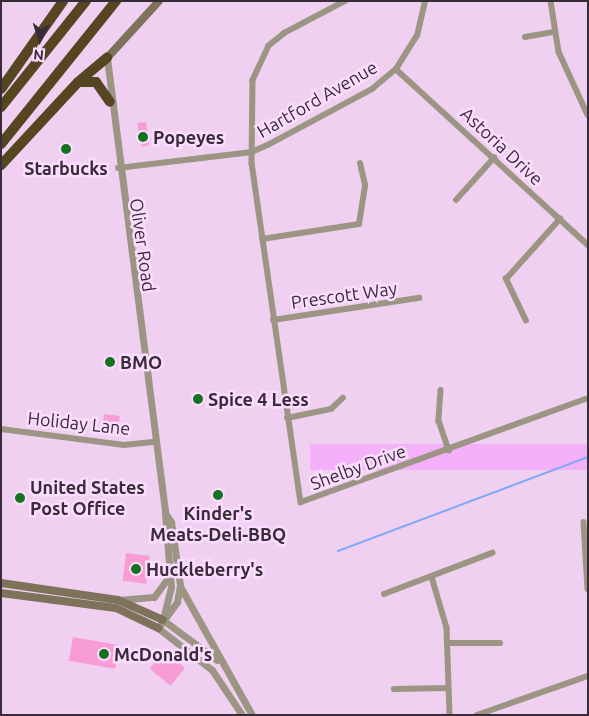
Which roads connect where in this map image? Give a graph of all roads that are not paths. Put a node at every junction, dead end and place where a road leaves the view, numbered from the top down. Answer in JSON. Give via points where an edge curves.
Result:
{"nodes":[{"id":1,"x":62,"y":1,"type":"edge"},
{"id":2,"x":86,"y":1,"type":"edge"},
{"id":3,"x":116,"y":1,"type":"edge"},
{"id":4,"x":159,"y":1,"type":"edge"},
{"id":5,"x":346,"y":1,"type":"edge"},
{"id":6,"x":425,"y":1,"type":"edge"},
{"id":7,"x":551,"y":1,"type":"edge"},
{"id":8,"x":554,"y":32,"type":"junction"},
{"id":9,"x":525,"y":37,"type":"dead end"},
{"id":10,"x":107,"y":58,"type":"junction"},
{"id":11,"x":396,"y":69,"type":"junction"},
{"id":12,"x":78,"y":82,"type":"junction"},
{"id":13,"x":1,"y":89,"type":"edge"},
{"id":14,"x":110,"y":102,"type":"junction"},
{"id":15,"x":1,"y":107,"type":"edge"},
{"id":16,"x":588,"y":115,"type":"edge"},
{"id":17,"x":1,"y":144,"type":"edge"},
{"id":18,"x":252,"y":152,"type":"junction"},
{"id":19,"x":494,"y":158,"type":"junction"},
{"id":20,"x":360,"y":164,"type":"dead end"},
{"id":21,"x":1,"y":165,"type":"edge"},
{"id":22,"x":118,"y":168,"type":"junction"},
{"id":23,"x":456,"y":200,"type":"dead end"},
{"id":24,"x":560,"y":219,"type":"junction"},
{"id":25,"x":262,"y":239,"type":"junction"},
{"id":26,"x":588,"y":244,"type":"edge"},
{"id":27,"x":419,"y":298,"type":"dead end"},
{"id":28,"x":273,"y":320,"type":"junction"},
{"id":29,"x":526,"y":321,"type":"dead end"},
{"id":30,"x":441,"y":390,"type":"dead end"},
{"id":31,"x":343,"y":398,"type":"dead end"},
{"id":32,"x":588,"y":398,"type":"edge"},
{"id":33,"x":287,"y":418,"type":"junction"},
{"id":34,"x":1,"y":429,"type":"edge"},
{"id":35,"x":155,"y":442,"type":"junction"},
{"id":36,"x":449,"y":450,"type":"junction"},
{"id":37,"x":165,"y":513,"type":"junction"},
{"id":38,"x":584,"y":522,"type":"dead end"},
{"id":39,"x":492,"y":553,"type":"dead end"},
{"id":40,"x":169,"y":576,"type":"junction"},
{"id":41,"x":432,"y":577,"type":"junction"},
{"id":42,"x":1,"y":583,"type":"edge"},
{"id":43,"x":180,"y":585,"type":"junction"},
{"id":44,"x":588,"y":589,"type":"edge"},
{"id":45,"x":1,"y":593,"type":"edge"},
{"id":46,"x":384,"y":594,"type":"dead end"},
{"id":47,"x":118,"y":600,"type":"junction"},
{"id":48,"x":163,"y":620,"type":"junction"},
{"id":49,"x":158,"y":628,"type":"junction"},
{"id":50,"x":447,"y":643,"type":"junction"},
{"id":51,"x":500,"y":643,"type":"dead end"},
{"id":52,"x":219,"y":662,"type":"junction"},
{"id":53,"x":588,"y":676,"type":"edge"},
{"id":54,"x":394,"y":688,"type":"dead end"},
{"id":55,"x":447,"y":688,"type":"junction"},
{"id":56,"x":242,"y":715,"type":"edge"},
{"id":57,"x":252,"y":715,"type":"edge"},
{"id":58,"x":450,"y":715,"type":"edge"},
{"id":59,"x":477,"y":715,"type":"edge"}],
"edges":[{"from":1,"to":13,"type":"highway"},
{"from":2,"to":15,"type":"highway"},
{"from":3,"to":17,"type":"highway"},
{"from":4,"to":10,"type":"main road"},
{"from":5,"to":18,"type":"street","name":"Shelby Drive","via":[[285,33],[258,63],[252,96]]},
{"from":6,"to":11,"type":"street","name":"Hartford Avenue","via":[[417,36]]},
{"from":7,"to":8,"type":"street"},
{"from":8,"to":9,"type":"street"},
{"from":8,"to":16,"type":"street","via":[[567,75]]},
{"from":10,"to":12,"type":"highway"},
{"from":10,"to":14,"type":"street","name":"Oliver Road"},
{"from":11,"to":18,"type":"street","name":"Hartford Avenue","via":[[372,88]]},
{"from":11,"to":19,"type":"street","name":"Astoria Drive"},
{"from":12,"to":14,"type":"highway","via":[[96,82]]},
{"from":12,"to":21,"type":"highway"},
{"from":14,"to":22,"type":"street","name":"Oliver Road"},
{"from":18,"to":22,"type":"street","name":"Hartford Avenue"},
{"from":18,"to":25,"type":"street","name":"Shelby Drive"},
{"from":19,"to":23,"type":"street"},
{"from":19,"to":24,"type":"street","name":"Astoria Drive"},
{"from":20,"to":25,"type":"street","via":[[365,185],[359,224]]},
{"from":22,"to":35,"type":"street","name":"Oliver Road"},
{"from":24,"to":26,"type":"street","name":"Astoria Drive"},
{"from":24,"to":29,"type":"street","via":[[506,280]]},
{"from":25,"to":28,"type":"street","name":"Shelby Drive"},
{"from":27,"to":28,"type":"street","name":"Prescott Way"},
{"from":28,"to":33,"type":"street","name":"Shelby Drive"},
{"from":30,"to":36,"type":"street","via":[[439,421]]},
{"from":31,"to":33,"type":"street","via":[[331,409]]},
{"from":32,"to":36,"type":"street","name":"Shelby Drive"},
{"from":33,"to":36,"type":"street","name":"Shelby Drive","via":[[301,502]]},
{"from":34,"to":35,"type":"street","name":"Holiday Lane","via":[[124,445]]},
{"from":35,"to":37,"type":"street","name":"Oliver Road"},
{"from":37,"to":40,"type":"street","name":"Oliver Road"},
{"from":37,"to":43,"type":"street","name":"Oliver Road","via":[[171,522]]},
{"from":38,"to":44,"type":"street"},
{"from":39,"to":41,"type":"street"},
{"from":40,"to":47,"type":"street","via":[[154,597]]},
{"from":40,"to":48,"type":"street","name":"Oliver Road"},
{"from":41,"to":46,"type":"street"},
{"from":41,"to":50,"type":"street","via":[[445,611]]},
{"from":42,"to":47,"type":"main road"},
{"from":43,"to":48,"type":"street","name":"Oliver Road","via":[[177,602]]},
{"from":43,"to":52,"type":"street","name":"Oliver Road"},
{"from":45,"to":49,"type":"main road","via":[[116,608]]},
{"from":47,"to":48,"type":"main road"},
{"from":48,"to":49,"type":"street","name":"Oliver Road"},
{"from":48,"to":52,"type":"street","name":"Oliver Road"},
{"from":49,"to":56,"type":"street","via":[[212,670]]},
{"from":50,"to":51,"type":"street"},
{"from":50,"to":55,"type":"street"},
{"from":52,"to":57,"type":"street","name":"Oliver Road"},
{"from":53,"to":59,"type":"street"},
{"from":54,"to":55,"type":"street"},
{"from":55,"to":58,"type":"street"}]}
